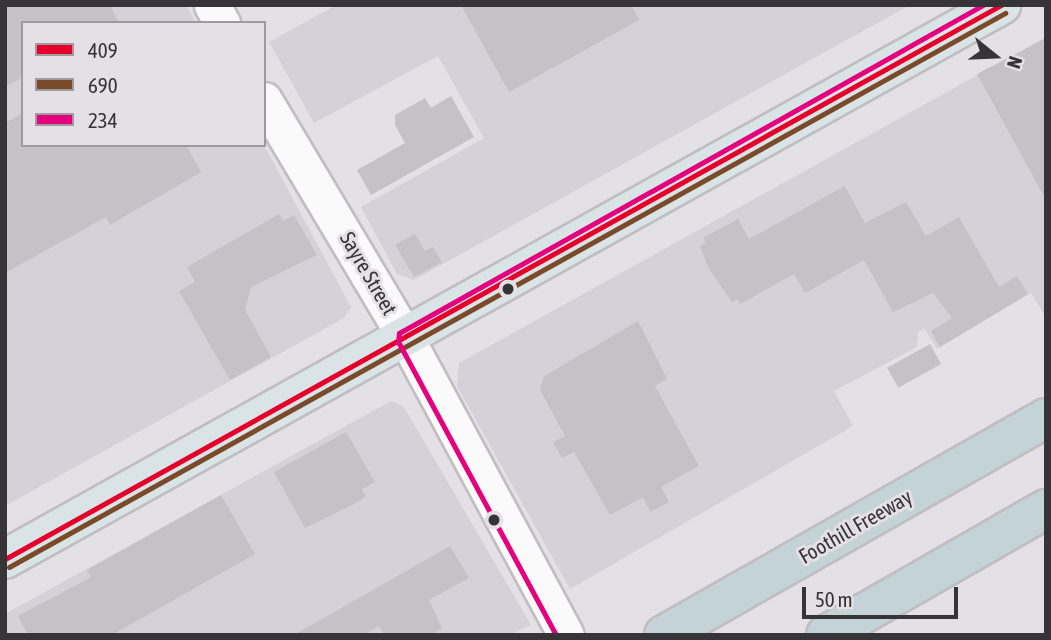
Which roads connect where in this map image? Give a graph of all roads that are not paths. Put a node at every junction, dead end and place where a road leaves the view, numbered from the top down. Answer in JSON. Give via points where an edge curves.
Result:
{"nodes":[{"id":1,"x":212,"y":5,"type":"edge"},
{"id":2,"x":1001,"y":5,"type":"edge"},
{"id":3,"x":221,"y":21,"type":"edge"},
{"id":4,"x":266,"y":103,"type":"edge"},
{"id":5,"x":406,"y":338,"type":"junction"},
{"id":6,"x":1046,"y":418,"type":"edge"},
{"id":7,"x":1046,"y":509,"type":"edge"},
{"id":8,"x":5,"y":559,"type":"edge"},
{"id":9,"x":565,"y":634,"type":"edge"},
{"id":10,"x":664,"y":635,"type":"edge"},
{"id":11,"x":826,"y":635,"type":"edge"}],
"edges":[{"from":1,"to":3,"type":"street"},
{"from":2,"to":5,"type":"main road"},
{"from":4,"to":5,"type":"street","name":"Sayre Street"},
{"from":5,"to":8,"type":"main road"},
{"from":5,"to":9,"type":"street","name":"Sayre Street"},
{"from":6,"to":10,"type":"highway","name":"Foothill Freeway"},
{"from":7,"to":11,"type":"highway"}]}
